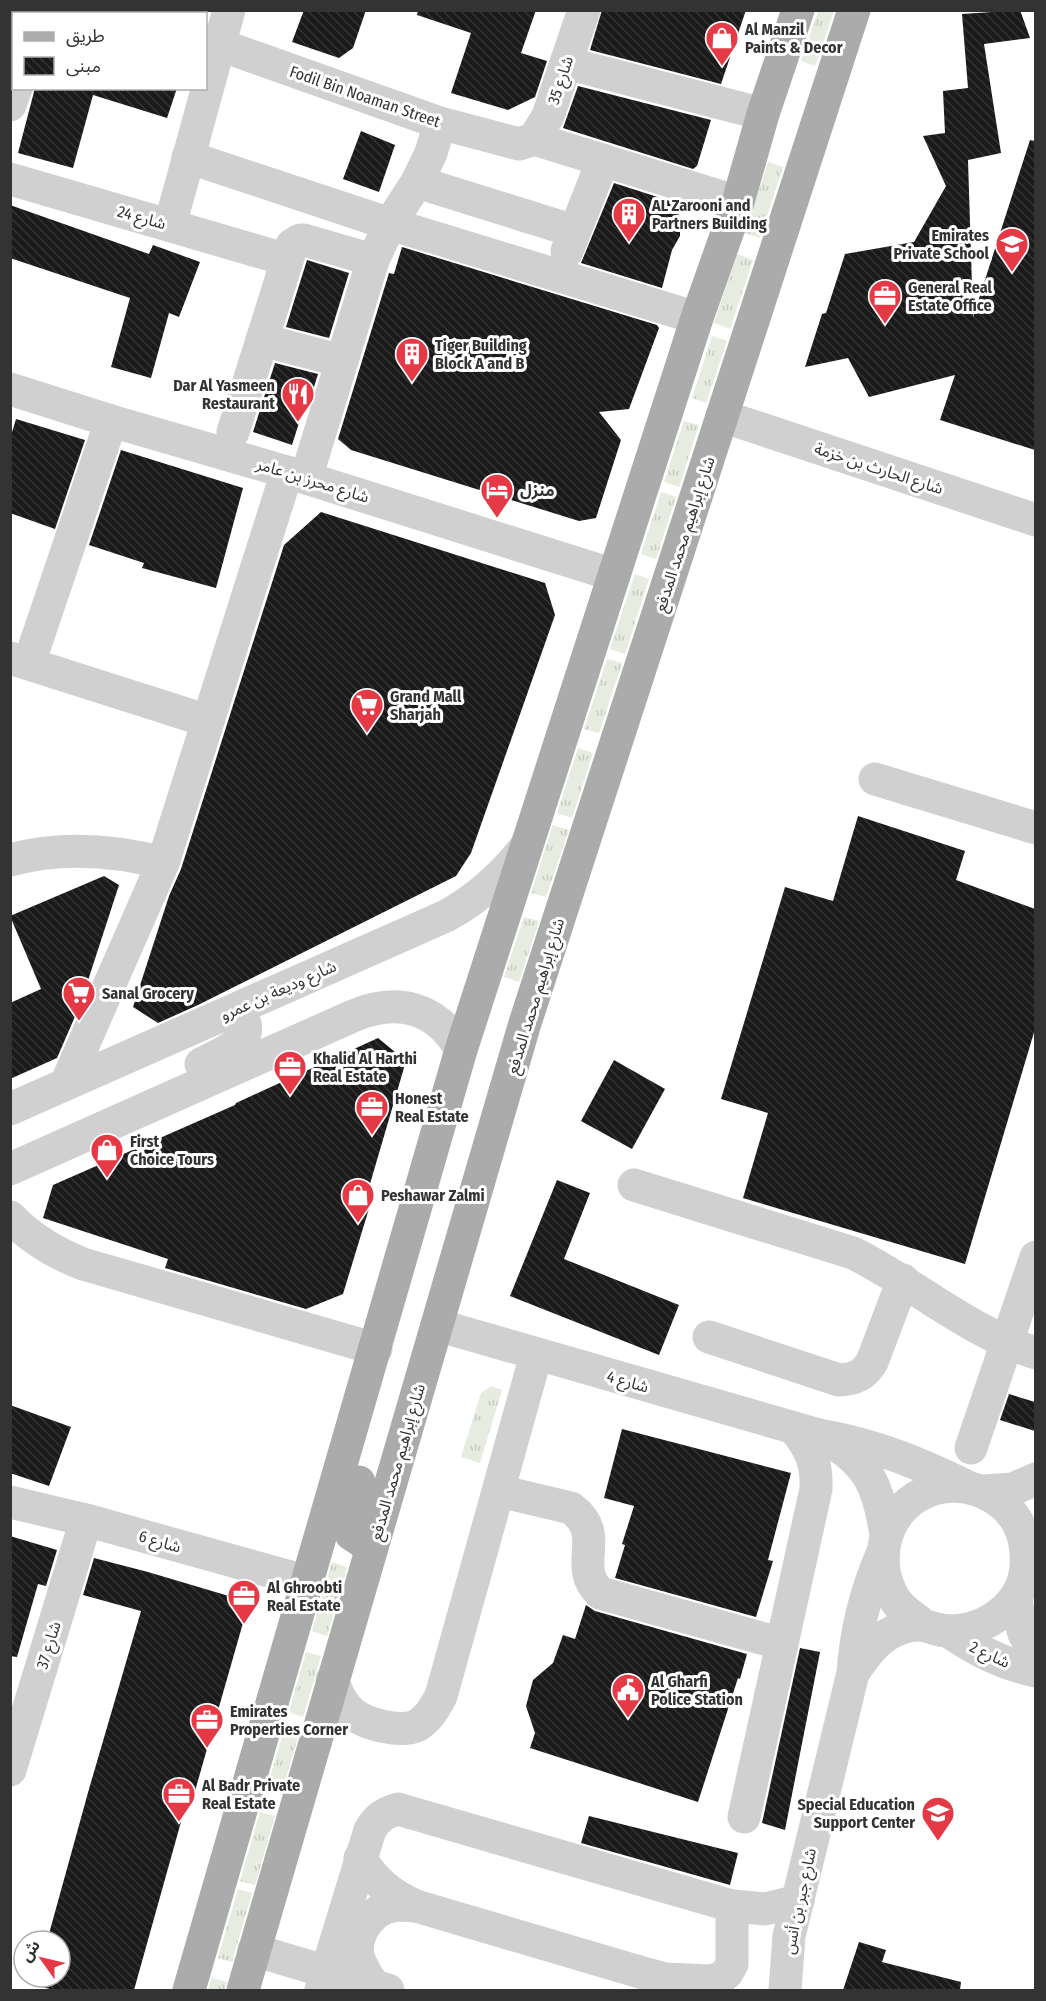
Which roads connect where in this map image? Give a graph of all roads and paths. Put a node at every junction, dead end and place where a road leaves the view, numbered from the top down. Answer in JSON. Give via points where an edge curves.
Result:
{"nodes":[{"id":1,"x":229,"y":10,"type":"edge"},
{"id":2,"x":584,"y":10,"type":"edge"},
{"id":3,"x":798,"y":10,"type":"edge"},
{"id":4,"x":854,"y":10,"type":"edge"},
{"id":5,"x":212,"y":42,"type":"edge"},
{"id":6,"x":566,"y":63,"type":"junction"},
{"id":7,"x":207,"y":66,"type":"edge"},
{"id":8,"x":15,"y":90,"type":"edge"},
{"id":9,"x":202,"y":90,"type":"edge"},
{"id":10,"x":10,"y":105,"type":"edge"},
{"id":11,"x":763,"y":114,"type":"junction"},
{"id":12,"x":440,"y":123,"type":"junction"},
{"id":13,"x":530,"y":141,"type":"junction"},
{"id":14,"x":188,"y":157,"type":"junction"},
{"id":15,"x":603,"y":160,"type":"junction"},
{"id":16,"x":10,"y":178,"type":"edge"},
{"id":17,"x":417,"y":182,"type":"junction"},
{"id":18,"x":738,"y":202,"type":"junction"},
{"id":19,"x":390,"y":224,"type":"junction"},
{"id":20,"x":170,"y":225,"type":"junction"},
{"id":21,"x":574,"y":231,"type":"junction"},
{"id":22,"x":274,"y":256,"type":"dead end"},
{"id":23,"x":373,"y":260,"type":"junction"},
{"id":24,"x":558,"y":276,"type":"junction"},
{"id":25,"x":697,"y":318,"type":"junction"},
{"id":26,"x":262,"y":340,"type":"junction"},
{"id":27,"x":342,"y":361,"type":"junction"},
{"id":28,"x":10,"y":389,"type":"edge"},
{"id":29,"x":722,"y":416,"type":"junction"},
{"id":30,"x":111,"y":421,"type":"junction"},
{"id":31,"x":233,"y":432,"type":"dead end"},
{"id":32,"x":297,"y":475,"type":"junction"},
{"id":33,"x":1035,"y":520,"type":"edge"},
{"id":34,"x":614,"y":575,"type":"junction"},
{"id":35,"x":20,"y":660,"type":"edge"},
{"id":36,"x":208,"y":720,"type":"junction"},
{"id":37,"x":875,"y":779,"type":"dead end"},
{"id":38,"x":1035,"y":828,"type":"edge"},
{"id":39,"x":527,"y":845,"type":"junction"},
{"id":40,"x":10,"y":860,"type":"edge"},
{"id":41,"x":163,"y":862,"type":"junction"},
{"id":42,"x":234,"y":1010,"type":"junction"},
{"id":43,"x":461,"y":1050,"type":"junction"},
{"id":44,"x":66,"y":1084,"type":"junction"},
{"id":45,"x":154,"y":1106,"type":"junction"},
{"id":46,"x":10,"y":1109,"type":"edge"},
{"id":47,"x":10,"y":1169,"type":"edge"},
{"id":48,"x":634,"y":1185,"type":"dead end"},
{"id":49,"x":10,"y":1217,"type":"edge"},
{"id":50,"x":1035,"y":1257,"type":"edge"},
{"id":51,"x":903,"y":1280,"type":"junction"},
{"id":52,"x":437,"y":1325,"type":"junction"},
{"id":53,"x":709,"y":1337,"type":"dead end"},
{"id":54,"x":1021,"y":1348,"type":"edge"},
{"id":55,"x":376,"y":1349,"type":"junction"},
{"id":56,"x":536,"y":1355,"type":"junction"},
{"id":57,"x":807,"y":1432,"type":"junction"},
{"id":58,"x":971,"y":1448,"type":"dead end"},
{"id":59,"x":1035,"y":1479,"type":"edge"},
{"id":60,"x":975,"y":1489,"type":"junction"},
{"id":61,"x":499,"y":1491,"type":"junction"},
{"id":62,"x":10,"y":1502,"type":"edge"},
{"id":63,"x":86,"y":1520,"type":"junction"},
{"id":64,"x":375,"y":1536,"type":"junction"},
{"id":65,"x":884,"y":1544,"type":"junction"},
{"id":66,"x":1025,"y":1576,"type":"edge"},
{"id":67,"x":308,"y":1582,"type":"junction"},
{"id":68,"x":935,"y":1627,"type":"junction"},
{"id":69,"x":782,"y":1644,"type":"junction"},
{"id":70,"x":1035,"y":1653,"type":"edge"},
{"id":71,"x":1035,"y":1671,"type":"edge"},
{"id":72,"x":853,"y":1673,"type":"junction"},
{"id":73,"x":332,"y":1680,"type":"junction"},
{"id":74,"x":10,"y":1770,"type":"edge"},
{"id":75,"x":744,"y":1817,"type":"dead end"},
{"id":76,"x":360,"y":1858,"type":"junction"},
{"id":77,"x":798,"y":1901,"type":"junction"},
{"id":78,"x":416,"y":1906,"type":"junction"},
{"id":79,"x":732,"y":1906,"type":"junction"},
{"id":80,"x":254,"y":1950,"type":"junction"},
{"id":81,"x":323,"y":1981,"type":"edge"},
{"id":82,"x":729,"y":1982,"type":"edge"},
{"id":83,"x":381,"y":1988,"type":"edge"},
{"id":84,"x":189,"y":1990,"type":"edge"},
{"id":85,"x":243,"y":1990,"type":"edge"},
{"id":86,"x":785,"y":1990,"type":"edge"}],
"edges":[{"from":1,"to":5,"type":"street"},
{"from":2,"to":6,"type":"street","name":"شارع 35"},
{"from":3,"to":11,"type":"main road"},
{"from":4,"to":29,"type":"main road","name":"شارع إبراهيم محمد المدفع"},
{"from":5,"to":7,"type":"street"},
{"from":5,"to":12,"type":"street","name":"Fodil Bin Noaman Street"},
{"from":6,"to":11,"type":"street"},
{"from":6,"to":13,"type":"street","name":"شارع 35","via":[[548,116]]},
{"from":8,"to":10,"type":"street"},
{"from":9,"to":14,"type":"street"},
{"from":11,"to":18,"type":"main road"},
{"from":12,"to":13,"type":"street","name":"Fodil Bin Noaman Street","via":[[510,143]]},
{"from":12,"to":17,"type":"street"},
{"from":13,"to":15,"type":"street","name":"Fodil Bin Noaman Street"},
{"from":14,"to":19,"type":"street"},
{"from":14,"to":20,"type":"street"},
{"from":15,"to":18,"type":"street","name":"Fodil Bin Noaman Street"},
{"from":15,"to":21,"type":"street"},
{"from":16,"to":20,"type":"street","name":"شارع 24"},
{"from":17,"to":19,"type":"street"},
{"from":17,"to":21,"type":"street"},
{"from":18,"to":25,"type":"main road"},
{"from":19,"to":23,"type":"street"},
{"from":19,"to":24,"type":"street"},
{"from":20,"to":22,"type":"street","name":"شارع 24"},
{"from":21,"to":24,"type":"street"},
{"from":23,"to":26,"type":"street","via":[[304,240],[296,242]]},
{"from":23,"to":27,"type":"street"},
{"from":24,"to":25,"type":"street"},
{"from":25,"to":34,"type":"main road"},
{"from":26,"to":27,"type":"street"},
{"from":26,"to":31,"type":"street"},
{"from":27,"to":32,"type":"street"},
{"from":28,"to":30,"type":"street","name":"شارع محرز بن عامر"},
{"from":29,"to":33,"type":"street","name":"شارع الحارث بن خزمة"},
{"from":29,"to":52,"type":"main road","name":"شارع إبراهيم محمد المدفع","via":[[525,1023]]},
{"from":30,"to":32,"type":"street","name":"شارع محرز بن عامر"},
{"from":30,"to":35,"type":"street"},
{"from":32,"to":34,"type":"street","name":"شارع محرز بن عامر"},
{"from":32,"to":36,"type":"street"},
{"from":34,"to":39,"type":"main road"},
{"from":35,"to":36,"type":"street"},
{"from":36,"to":41,"type":"street"},
{"from":37,"to":38,"type":"street"},
{"from":39,"to":42,"type":"street","name":"شارع وديعة بن عمرو","via":[[497,880],[460,908]]},
{"from":39,"to":43,"type":"main road"},
{"from":40,"to":41,"type":"street","via":[[92,850]]},
{"from":41,"to":44,"type":"street"},
{"from":42,"to":44,"type":"street","name":"شارع وديعة بن عمرو"},
{"from":42,"to":45,"type":"street","via":[[245,1024],[240,1042],[178,1076]]},
{"from":43,"to":45,"type":"street","via":[[445,1027],[421,1011],[379,1007]]},
{"from":43,"to":55,"type":"main road"},
{"from":44,"to":46,"type":"street","name":"شارع وديعة بن عمرو"},
{"from":45,"to":47,"type":"street"},
{"from":48,"to":51,"type":"street","via":[[854,1253]]},
{"from":49,"to":55,"type":"street","via":[[38,1242],[83,1264]]},
{"from":50,"to":54,"type":"street"},
{"from":51,"to":53,"type":"street","via":[[872,1362],[865,1373],[853,1379],[839,1380]]},
{"from":51,"to":54,"type":"street","via":[[962,1320]]},
{"from":52,"to":56,"type":"street","name":"شارع 4"},
{"from":52,"to":64,"type":"main road","name":"شارع إبراهيم محمد المدفع"},
{"from":54,"to":58,"type":"street"},
{"from":55,"to":64,"type":"main road","via":[[382,1370],[382,1392],[348,1527],[363,1542]]},
{"from":55,"to":67,"type":"main road"},
{"from":56,"to":57,"type":"street","name":"شارع 4"},
{"from":56,"to":61,"type":"street"},
{"from":57,"to":60,"type":"street","name":"شارع 4","via":[[892,1453]]},
{"from":57,"to":65,"type":"street","name":"شارع 4","via":[[846,1451],[868,1474],[881,1503]]},
{"from":57,"to":69,"type":"street","via":[[807,1446],[815,1463],[816,1489]]},
{"from":59,"to":60,"type":"street","via":[[1013,1489]]},
{"from":60,"to":65,"type":"street","via":[[940,1487],[917,1496],[898,1512]]},
{"from":60,"to":66,"type":"street","via":[[1006,1505],[1020,1526],[1027,1550]]},
{"from":61,"to":69,"type":"street","via":[[571,1508],[580,1515],[590,1538],[588,1573],[600,1593]]},
{"from":61,"to":73,"type":"street","via":[[441,1696],[431,1714],[416,1726],[397,1729],[369,1722],[352,1714],[339,1699]]},
{"from":62,"to":63,"type":"street","name":"شارع 6"},
{"from":63,"to":67,"type":"street","name":"شارع 6"},
{"from":63,"to":74,"type":"street","name":"شارع 37"},
{"from":64,"to":73,"type":"main road","name":"شارع إبراهيم محمد المدفع"},
{"from":65,"to":68,"type":"street","via":[[886,1581],[895,1598],[900,1606]]},
{"from":65,"to":72,"type":"street","name":"شارع جبر بن أنس","via":[[861,1611]]},
{"from":66,"to":68,"type":"street","via":[[997,1617],[974,1628]]},
{"from":66,"to":70,"type":"street","name":"شارع 2","via":[[1024,1634]]},
{"from":67,"to":84,"type":"main road"},
{"from":68,"to":71,"type":"street","name":"شارع 2","via":[[988,1656]]},
{"from":68,"to":72,"type":"street","name":"شارع جبر بن أنس","via":[[902,1628],[882,1637]]},
{"from":69,"to":75,"type":"street"},
{"from":72,"to":77,"type":"street","name":"شارع جبر بن أنس"},
{"from":73,"to":80,"type":"main road","name":"شارع إبراهيم محمد المدفع"},
{"from":76,"to":78,"type":"street","via":[[384,1888]]},
{"from":76,"to":79,"type":"street","via":[[376,1820],[398,1809]]},
{"from":76,"to":81,"type":"street"},
{"from":77,"to":79,"type":"street","via":[[765,1909]]},
{"from":77,"to":86,"type":"street","name":"شارع جبر بن أنس","via":[[789,1936]]},
{"from":78,"to":82,"type":"street","via":[[665,1979]]},
{"from":78,"to":83,"type":"street","via":[[392,1906],[378,1912],[359,1938],[358,1955],[364,1971]]},
{"from":79,"to":82,"type":"street"},
{"from":80,"to":81,"type":"street"},
{"from":80,"to":85,"type":"main road","name":"شارع إبراهيم محمد المدفع"},
{"from":81,"to":83,"type":"street"}]}
